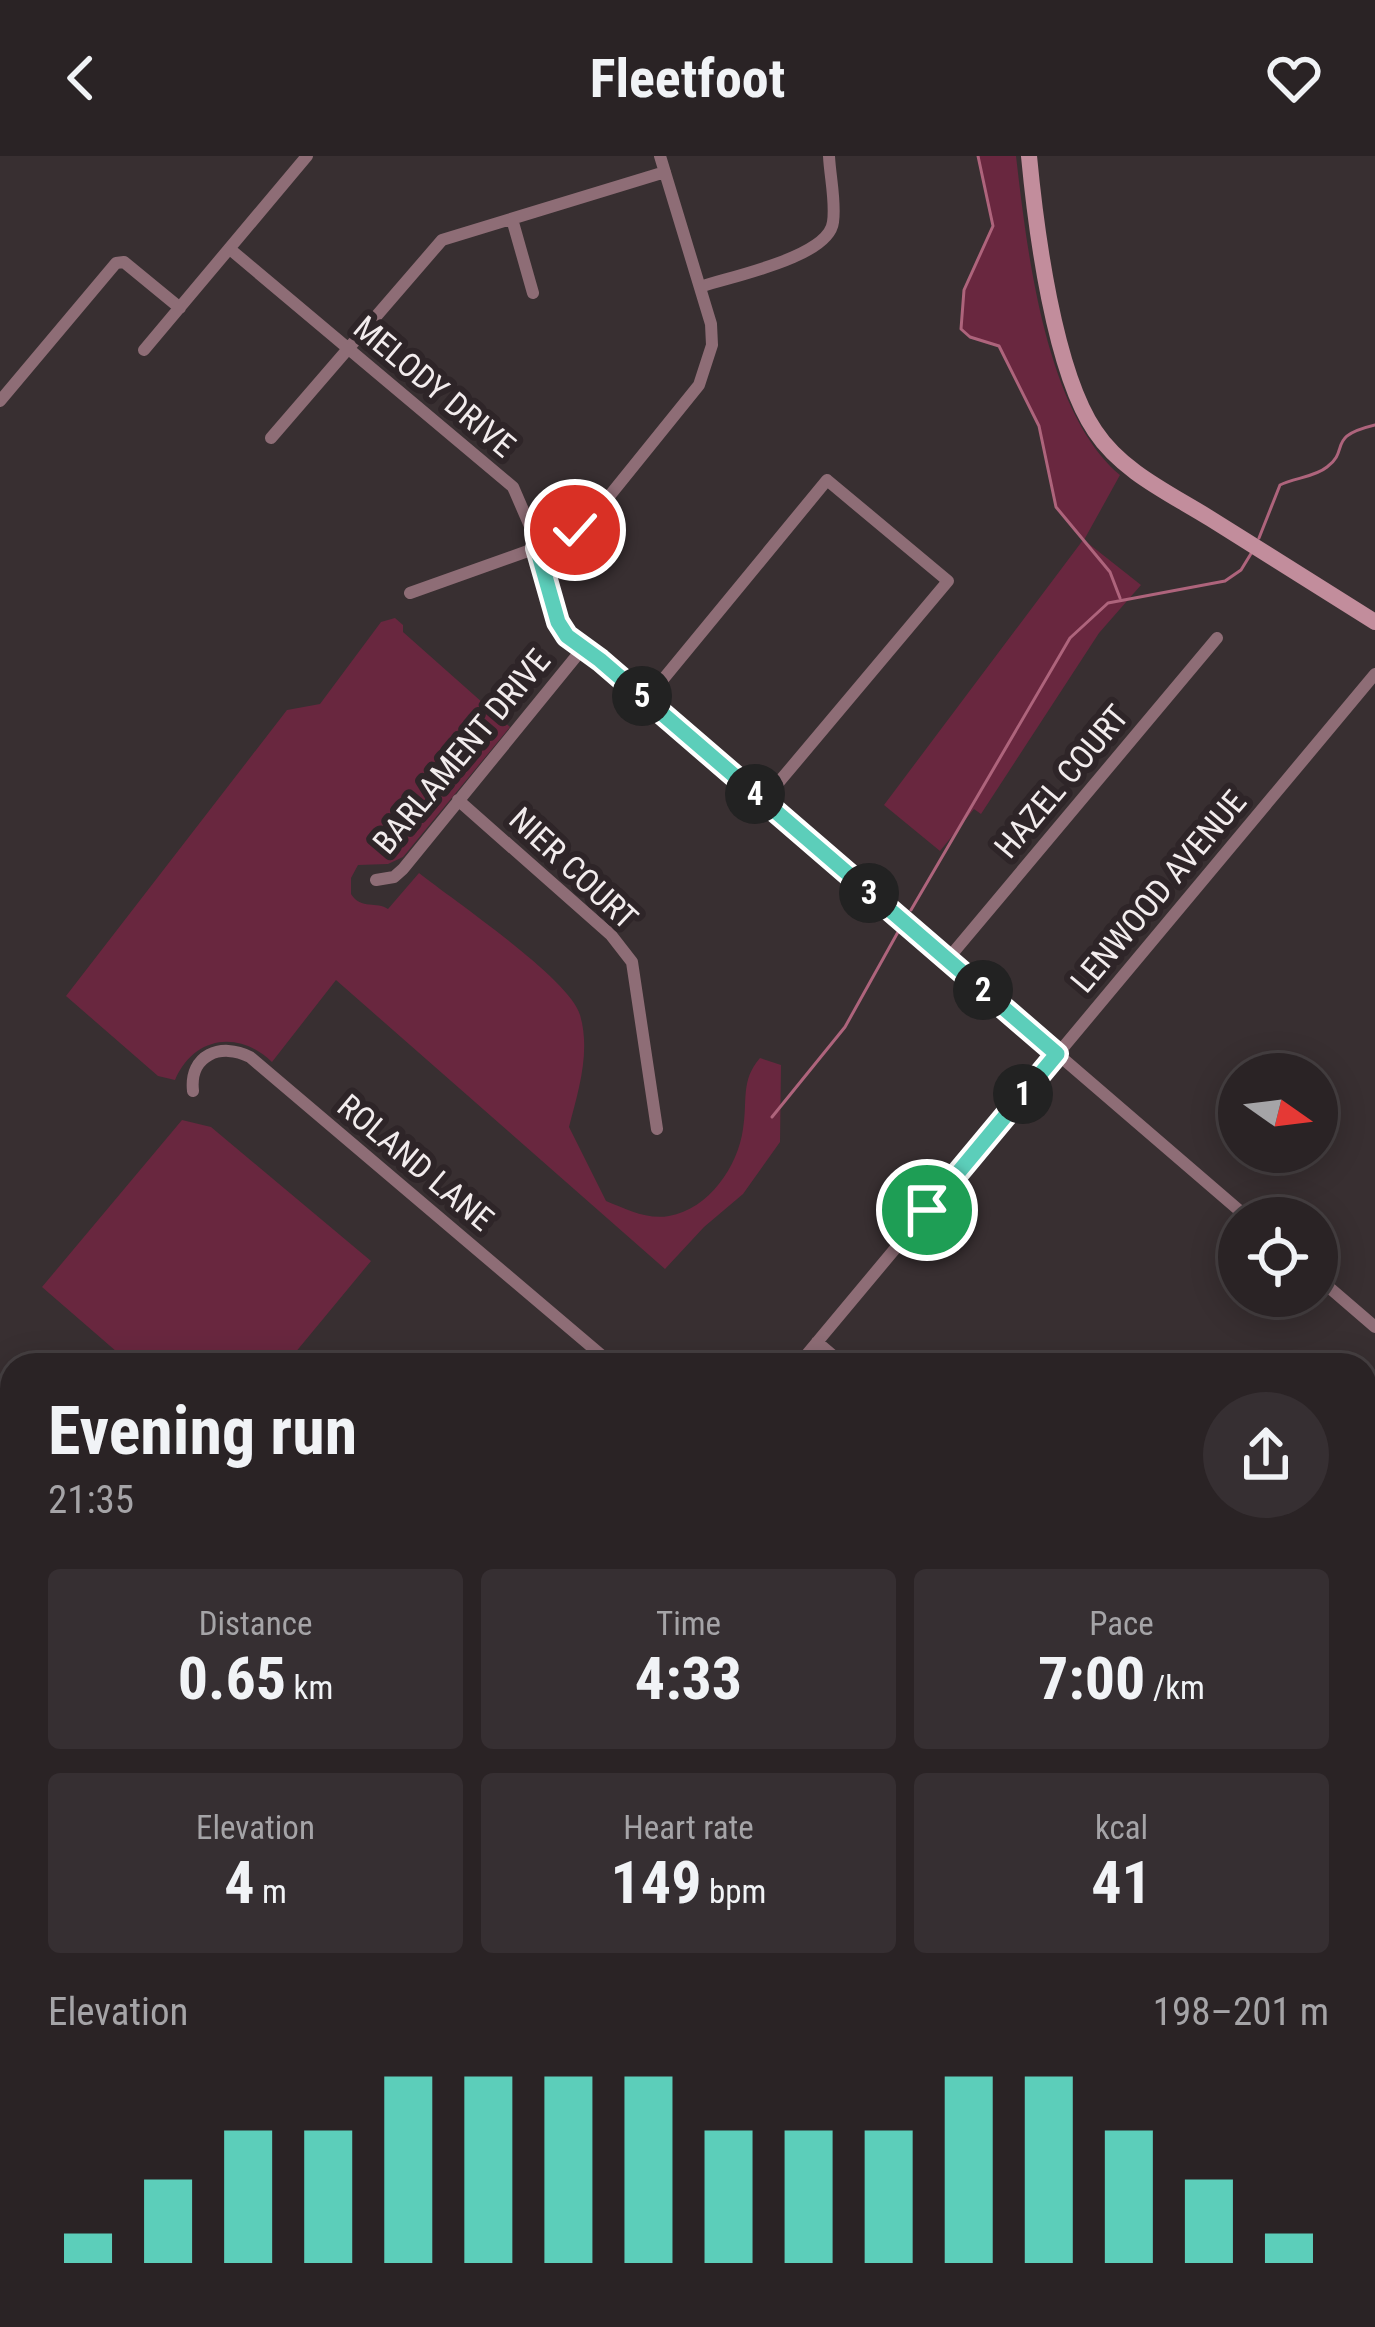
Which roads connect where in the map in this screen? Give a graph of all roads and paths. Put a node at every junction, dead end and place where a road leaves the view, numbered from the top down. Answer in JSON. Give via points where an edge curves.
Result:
{"nodes":[{"id":1,"x":307,"y":156,"type":"edge"},
{"id":2,"x":660,"y":156,"type":"edge"},
{"id":3,"x":829,"y":156,"type":"edge"},
{"id":4,"x":1029,"y":156,"type":"edge"},
{"id":5,"x":665,"y":172,"type":"junction"},
{"id":6,"x":512,"y":219,"type":"junction"},
{"id":7,"x":231,"y":250,"type":"junction"},
{"id":8,"x":703,"y":286,"type":"junction"},
{"id":9,"x":533,"y":293,"type":"dead end"},
{"id":10,"x":180,"y":308,"type":"junction"},
{"id":11,"x":348,"y":349,"type":"junction"},
{"id":12,"x":144,"y":350,"type":"dead end"},
{"id":13,"x":0,"y":401,"type":"edge"},
{"id":14,"x":271,"y":438,"type":"dead end"},
{"id":15,"x":537,"y":548,"type":"junction"},
{"id":16,"x":410,"y":593,"type":"dead end"},
{"id":17,"x":1375,"y":622,"type":"edge"},
{"id":18,"x":1217,"y":638,"type":"dead end"},
{"id":19,"x":583,"y":648,"type":"junction"},
{"id":20,"x":1375,"y":674,"type":"edge"},
{"id":21,"x":646,"y":700,"type":"junction"},
{"id":22,"x":458,"y":800,"type":"junction"},
{"id":23,"x":763,"y":801,"type":"junction"},
{"id":24,"x":376,"y":880,"type":"dead end"},
{"id":25,"x":947,"y":960,"type":"junction"},
{"id":26,"x":1057,"y":1054,"type":"junction"},
{"id":27,"x":194,"y":1091,"type":"dead end"},
{"id":28,"x":657,"y":1129,"type":"dead end"},
{"id":29,"x":1224,"y":1197,"type":"edge"},
{"id":30,"x":1338,"y":1293,"type":"edge"},
{"id":31,"x":1373,"y":1320,"type":"edge"},
{"id":32,"x":817,"y":1342,"type":"junction"},
{"id":33,"x":599,"y":1353,"type":"edge"},
{"id":34,"x":808,"y":1353,"type":"edge"},
{"id":35,"x":830,"y":1353,"type":"edge"}],
"edges":[{"from":1,"to":7,"type":"street"},
{"from":2,"to":5,"type":"street"},
{"from":3,"to":8,"type":"street","via":[[827,239]]},
{"from":4,"to":17,"type":"street","via":[[1072,386],[1108,448]]},
{"from":5,"to":6,"type":"street"},
{"from":5,"to":8,"type":"street"},
{"from":6,"to":9,"type":"street"},
{"from":6,"to":11,"type":"street","via":[[442,240]]},
{"from":7,"to":10,"type":"street"},
{"from":7,"to":11,"type":"street","name":"MELODY DRIVE"},
{"from":8,"to":15,"type":"street","via":[[712,345],[700,385],[590,520]]},
{"from":10,"to":12,"type":"street"},
{"from":10,"to":13,"type":"street","via":[[116,263]]},
{"from":11,"to":14,"type":"street"},
{"from":11,"to":15,"type":"street","name":"MELODY DRIVE","via":[[513,487]]},
{"from":15,"to":16,"type":"street"},
{"from":15,"to":19,"type":"street","name":"MELODY DRIVE","via":[[558,622]]},
{"from":18,"to":25,"type":"street","name":"HAZEL COURT"},
{"from":19,"to":21,"type":"street","name":"MELODY DRIVE"},
{"from":19,"to":22,"type":"street","name":"BARLAMENT DRIVE"},
{"from":20,"to":26,"type":"street","name":"LENWOOD AVENUE"},
{"from":21,"to":23,"type":"street","name":"MELODY DRIVE"},
{"from":21,"to":23,"type":"street","via":[[827,480],[948,581]]},
{"from":22,"to":24,"type":"street","name":"BARLAMENT DRIVE","via":[[400,873]]},
{"from":22,"to":28,"type":"street","name":"NIER COURT","via":[[632,962]]},
{"from":23,"to":25,"type":"street","name":"MELODY DRIVE"},
{"from":25,"to":26,"type":"street","name":"MELODY DRIVE"},
{"from":26,"to":29,"type":"street","name":"MELODY DRIVE"},
{"from":26,"to":32,"type":"street","name":"LENWOOD AVENUE"},
{"from":27,"to":33,"type":"street","name":"ROLAND LANE","via":[[205,1056],[222,1049],[250,1057]]},
{"from":30,"to":31,"type":"street"},
{"from":32,"to":34,"type":"street","name":"LENWOOD AVENUE"},
{"from":32,"to":35,"type":"street"}]}
